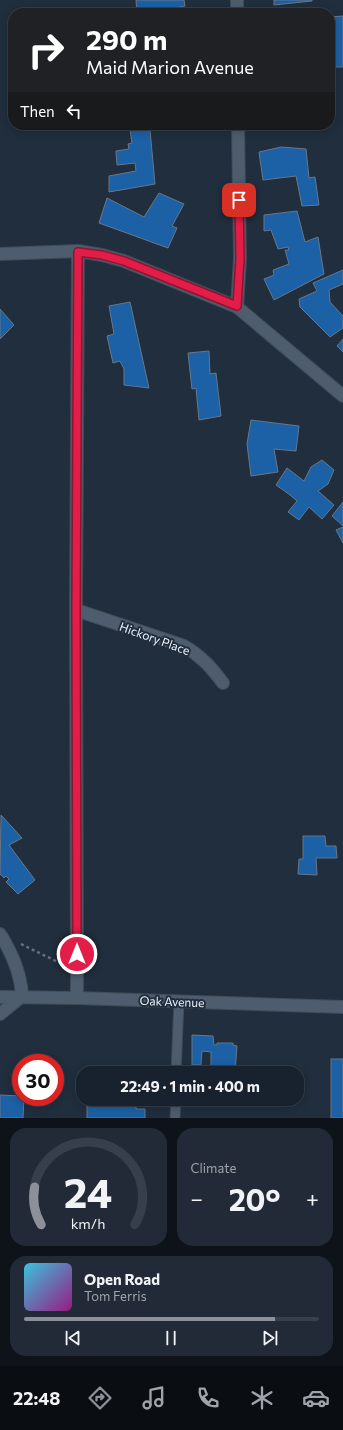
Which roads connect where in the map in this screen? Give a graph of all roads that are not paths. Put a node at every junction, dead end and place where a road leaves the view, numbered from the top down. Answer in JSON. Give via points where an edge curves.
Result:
{"nodes":[{"id":1,"x":238,"y":130,"type":"edge"},
{"id":2,"x":78,"y":252,"type":"junction"},
{"id":3,"x":0,"y":254,"type":"edge"},
{"id":4,"x":237,"y":306,"type":"junction"},
{"id":5,"x":343,"y":396,"type":"edge"},
{"id":6,"x":76,"y":610,"type":"junction"},
{"id":7,"x":223,"y":683,"type":"dead end"},
{"id":8,"x":0,"y":934,"type":"edge"},
{"id":9,"x":22,"y":996,"type":"junction"},
{"id":10,"x":0,"y":998,"type":"edge"},
{"id":11,"x":77,"y":998,"type":"junction"},
{"id":12,"x":179,"y":1001,"type":"junction"},
{"id":13,"x":343,"y":1007,"type":"edge"},
{"id":14,"x":0,"y":1014,"type":"edge"},
{"id":15,"x":176,"y":1066,"type":"edge"},
{"id":16,"x":176,"y":1106,"type":"edge"},
{"id":17,"x":175,"y":1118,"type":"edge"}],
"edges":[{"from":1,"to":4,"type":"street","via":[[240,259]]},
{"from":2,"to":3,"type":"street"},
{"from":2,"to":4,"type":"street","via":[[124,261]]},
{"from":2,"to":6,"type":"street"},
{"from":4,"to":5,"type":"street"},
{"from":6,"to":7,"type":"street","name":"Hickory Place","via":[[184,646],[210,665]]},
{"from":6,"to":11,"type":"street"},
{"from":8,"to":9,"type":"street","via":[[20,978]]},
{"from":9,"to":10,"type":"street","name":"Oak Avenue"},
{"from":9,"to":11,"type":"street","name":"Oak Avenue"},
{"from":9,"to":14,"type":"street"},
{"from":11,"to":12,"type":"street","name":"Oak Avenue"},
{"from":12,"to":13,"type":"street","name":"Oak Avenue"},
{"from":12,"to":15,"type":"lane"},
{"from":16,"to":17,"type":"lane"}]}
